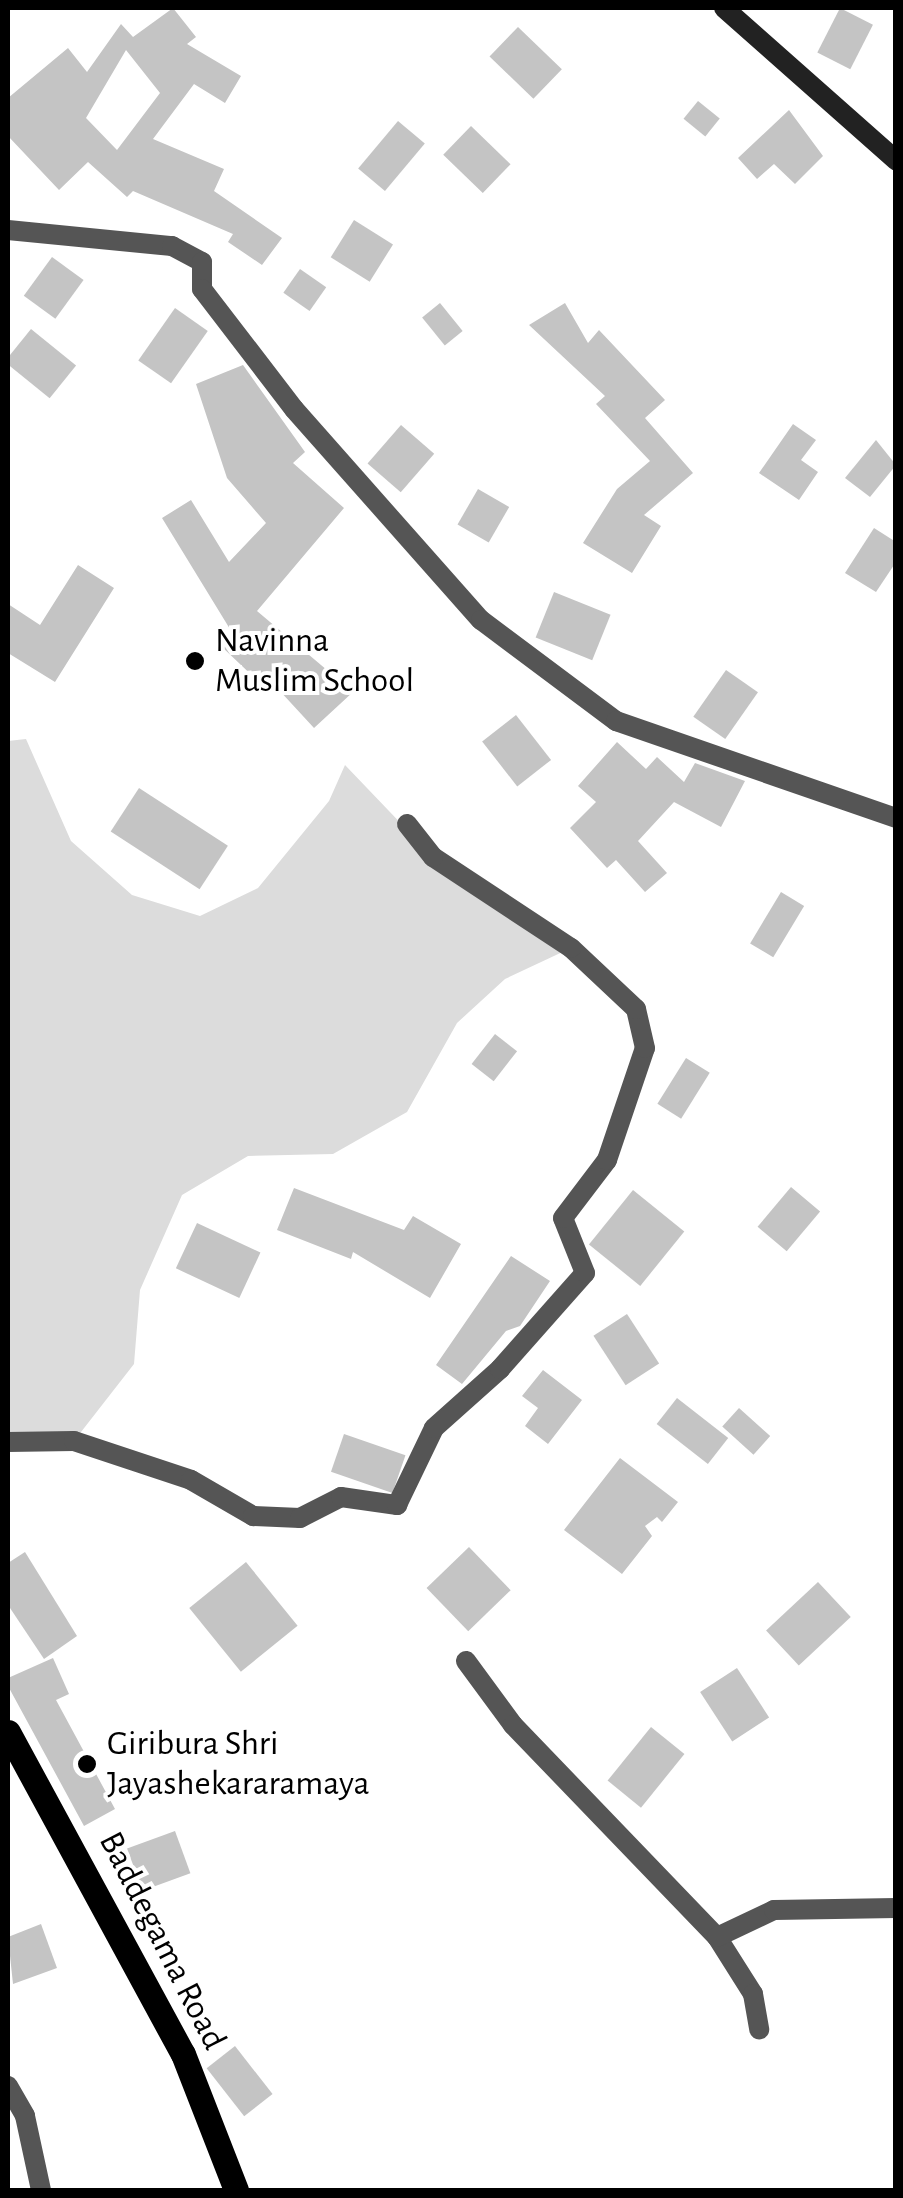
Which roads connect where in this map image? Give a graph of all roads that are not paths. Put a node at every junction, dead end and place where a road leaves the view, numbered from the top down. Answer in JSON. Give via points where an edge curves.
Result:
{"nodes":[{"id":1,"x":724,"y":8,"type":"edge"},
{"id":2,"x":896,"y":160,"type":"edge"},
{"id":3,"x":8,"y":230,"type":"edge"},
{"id":4,"x":896,"y":818,"type":"edge"},
{"id":5,"x":407,"y":824,"type":"dead end"},
{"id":6,"x":8,"y":1442,"type":"edge"},
{"id":7,"x":466,"y":1662,"type":"dead end"},
{"id":8,"x":8,"y":1732,"type":"edge"},
{"id":9,"x":896,"y":1908,"type":"edge"},
{"id":10,"x":718,"y":1937,"type":"junction"},
{"id":11,"x":759,"y":2029,"type":"dead end"},
{"id":12,"x":8,"y":2086,"type":"edge"},
{"id":13,"x":41,"y":2190,"type":"edge"},
{"id":14,"x":236,"y":2190,"type":"edge"}],
"edges":[{"from":1,"to":2,"type":"street"},
{"from":3,"to":4,"type":"street","via":[[172,246],[202,262],[202,289],[294,409],[481,620],[616,721]]},
{"from":5,"to":6,"type":"street","via":[[433,857],[571,948],[636,1009],[646,1048],[607,1160],[562,1218],[585,1272],[500,1369],[434,1428],[397,1505],[340,1497],[300,1518],[253,1516],[191,1480],[74,1441]]},
{"from":7,"to":10,"type":"street","via":[[512,1725]]},
{"from":8,"to":14,"type":"main road","name":"Baddegama Road","via":[[183,2054]]},
{"from":9,"to":10,"type":"street","via":[[774,1910]]},
{"from":10,"to":11,"type":"street","via":[[753,1994]]},
{"from":12,"to":13,"type":"street","via":[[25,2116]]}]}
